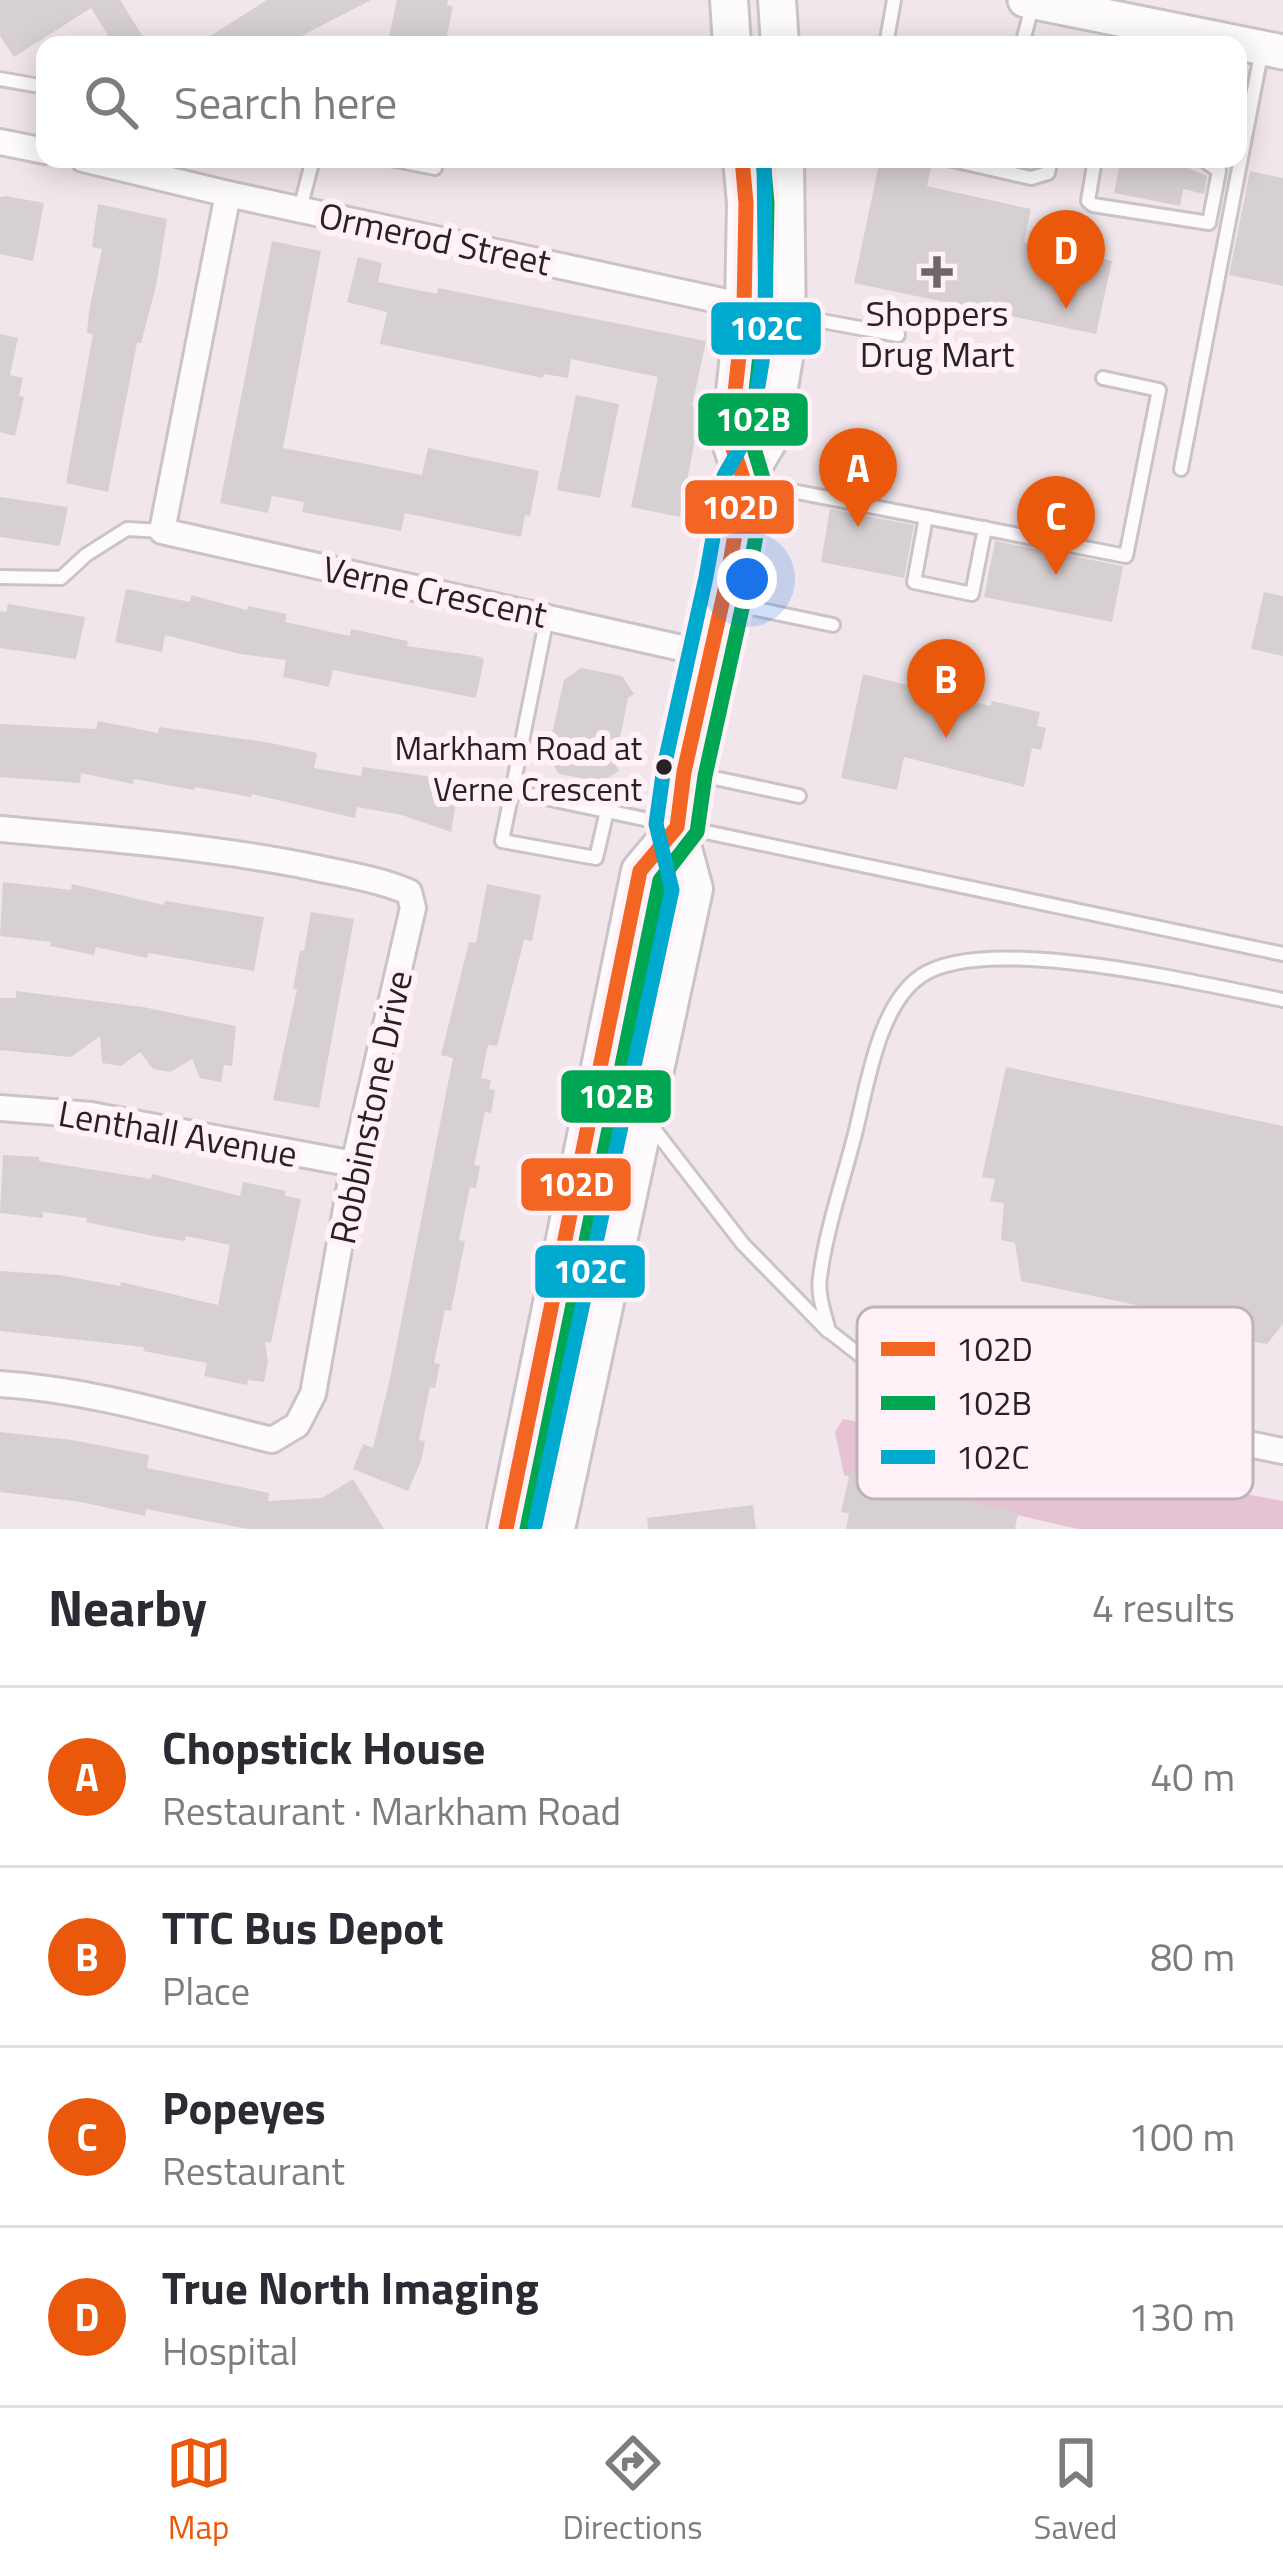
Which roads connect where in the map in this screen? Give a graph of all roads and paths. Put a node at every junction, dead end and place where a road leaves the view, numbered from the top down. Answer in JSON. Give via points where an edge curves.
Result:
{"nodes":[{"id":1,"x":729,"y":0,"type":"edge"},
{"id":2,"x":778,"y":0,"type":"edge"},
{"id":3,"x":894,"y":0,"type":"edge"},
{"id":4,"x":1029,"y":1,"type":"edge"},
{"id":5,"x":1116,"y":16,"type":"edge"},
{"id":6,"x":731,"y":36,"type":"edge"},
{"id":7,"x":780,"y":36,"type":"edge"},
{"id":8,"x":888,"y":36,"type":"edge"},
{"id":9,"x":1023,"y":36,"type":"edge"},
{"id":10,"x":1198,"y":36,"type":"edge"},
{"id":11,"x":1272,"y":50,"type":"edge"},
{"id":12,"x":0,"y":79,"type":"edge"},
{"id":13,"x":36,"y":86,"type":"edge"},
{"id":14,"x":0,"y":142,"type":"edge"},
{"id":15,"x":36,"y":149,"type":"edge"},
{"id":16,"x":1247,"y":165,"type":"edge"},
{"id":17,"x":140,"y":168,"type":"edge"},
{"id":18,"x":311,"y":168,"type":"edge"},
{"id":19,"x":743,"y":168,"type":"edge"},
{"id":20,"x":785,"y":168,"type":"edge"},
{"id":21,"x":996,"y":168,"type":"edge"},
{"id":22,"x":1049,"y":168,"type":"edge"},
{"id":23,"x":1094,"y":168,"type":"edge"},
{"id":24,"x":1215,"y":168,"type":"edge"},
{"id":25,"x":1246,"y":168,"type":"edge"},
{"id":26,"x":228,"y":194,"type":"junction"},
{"id":27,"x":300,"y":208,"type":"junction"},
{"id":28,"x":744,"y":308,"type":"junction"},
{"id":29,"x":788,"y":315,"type":"junction"},
{"id":30,"x":898,"y":335,"type":"dead end"},
{"id":31,"x":1103,"y":378,"type":"dead end"},
{"id":32,"x":1181,"y":470,"type":"dead end"},
{"id":33,"x":744,"y":481,"type":"junction"},
{"id":34,"x":926,"y":517,"type":"junction"},
{"id":35,"x":985,"y":528,"type":"junction"},
{"id":36,"x":162,"y":531,"type":"junction"},
{"id":37,"x":0,"y":577,"type":"edge"},
{"id":38,"x":722,"y":601,"type":"junction"},
{"id":39,"x":547,"y":616,"type":"junction"},
{"id":40,"x":833,"y":625,"type":"dead end"},
{"id":41,"x":708,"y":654,"type":"junction"},
{"id":42,"x":684,"y":772,"type":"junction"},
{"id":43,"x":512,"y":791,"type":"junction"},
{"id":44,"x":799,"y":796,"type":"dead end"},
{"id":45,"x":607,"y":811,"type":"junction"},
{"id":46,"x":677,"y":827,"type":"junction"},
{"id":47,"x":0,"y":830,"type":"edge"},
{"id":48,"x":1283,"y":954,"type":"edge"},
{"id":49,"x":1283,"y":1000,"type":"edge"},
{"id":50,"x":0,"y":1108,"type":"edge"},
{"id":51,"x":642,"y":1114,"type":"junction"},
{"id":52,"x":355,"y":1164,"type":"junction"},
{"id":53,"x":829,"y":1331,"type":"junction"},
{"id":54,"x":857,"y":1353,"type":"edge"},
{"id":55,"x":0,"y":1384,"type":"edge"},
{"id":56,"x":1253,"y":1445,"type":"edge"},
{"id":57,"x":1283,"y":1451,"type":"edge"},
{"id":58,"x":506,"y":1529,"type":"edge"},
{"id":59,"x":556,"y":1529,"type":"edge"}],
"edges":[{"from":1,"to":6,"type":"main road"},
{"from":2,"to":7,"type":"main road"},
{"from":3,"to":8,"type":"lane"},
{"from":4,"to":5,"type":"main road"},
{"from":4,"to":9,"type":"lane"},
{"from":5,"to":10,"type":"main road"},
{"from":11,"to":16,"type":"lane"},
{"from":12,"to":13,"type":"lane"},
{"from":14,"to":15,"type":"street"},
{"from":17,"to":26,"type":"street","name":"Ormerod Street"},
{"from":18,"to":27,"type":"lane"},
{"from":19,"to":28,"type":"main road"},
{"from":20,"to":29,"type":"main road"},
{"from":21,"to":22,"type":"lane","via":[[1031,178]]},
{"from":23,"to":24,"type":"lane","via":[[1093,205],[1209,223]]},
{"from":25,"to":32,"type":"lane"},
{"from":26,"to":27,"type":"street","name":"Ormerod Street"},
{"from":26,"to":36,"type":"street"},
{"from":27,"to":28,"type":"street","name":"Ormerod Street"},
{"from":28,"to":29,"type":"street","name":"Ormerod Street"},
{"from":28,"to":33,"type":"main road","via":[[730,440]]},
{"from":29,"to":30,"type":"lane"},
{"from":29,"to":33,"type":"main road","via":[[771,436]]},
{"from":31,"to":35,"type":"lane","via":[[1159,390],[1126,556]]},
{"from":33,"to":34,"type":"lane"},
{"from":33,"to":38,"type":"main road"},
{"from":34,"to":35,"type":"lane"},
{"from":34,"to":35,"type":"lane","via":[[914,582],[972,594]]},
{"from":36,"to":37,"type":"lane","name":"Verne Crescent","via":[[127,530],[61,578]]},
{"from":36,"to":39,"type":"street","name":"Verne Crescent"},
{"from":38,"to":40,"type":"lane"},
{"from":38,"to":41,"type":"main road"},
{"from":39,"to":41,"type":"street","name":"Verne Crescent"},
{"from":39,"to":43,"type":"lane"},
{"from":41,"to":42,"type":"main road"},
{"from":42,"to":44,"type":"lane"},
{"from":42,"to":46,"type":"main road"},
{"from":43,"to":45,"type":"lane"},
{"from":43,"to":45,"type":"lane","via":[[502,841],[596,858]]},
{"from":45,"to":46,"type":"lane"},
{"from":46,"to":48,"type":"lane"},
{"from":46,"to":51,"type":"main road","via":[[694,889]]},
{"from":46,"to":58,"type":"main road","via":[[640,871]]},
{"from":47,"to":52,"type":"street","name":"Robbinstone Drive","via":[[243,854],[409,892],[413,908]]},
{"from":49,"to":53,"type":"lane","via":[[999,957],[921,976],[891,1012],[874,1058],[818,1282]]},
{"from":50,"to":52,"type":"street","name":"Lenthall Avenue","via":[[91,1115]]},
{"from":51,"to":53,"type":"lane","via":[[743,1244]]},
{"from":51,"to":59,"type":"main road"},
{"from":52,"to":55,"type":"street","name":"Robbinstone Drive","via":[[313,1394],[286,1433],[272,1440],[126,1402]]},
{"from":53,"to":54,"type":"lane"},
{"from":56,"to":57,"type":"street"}]}
